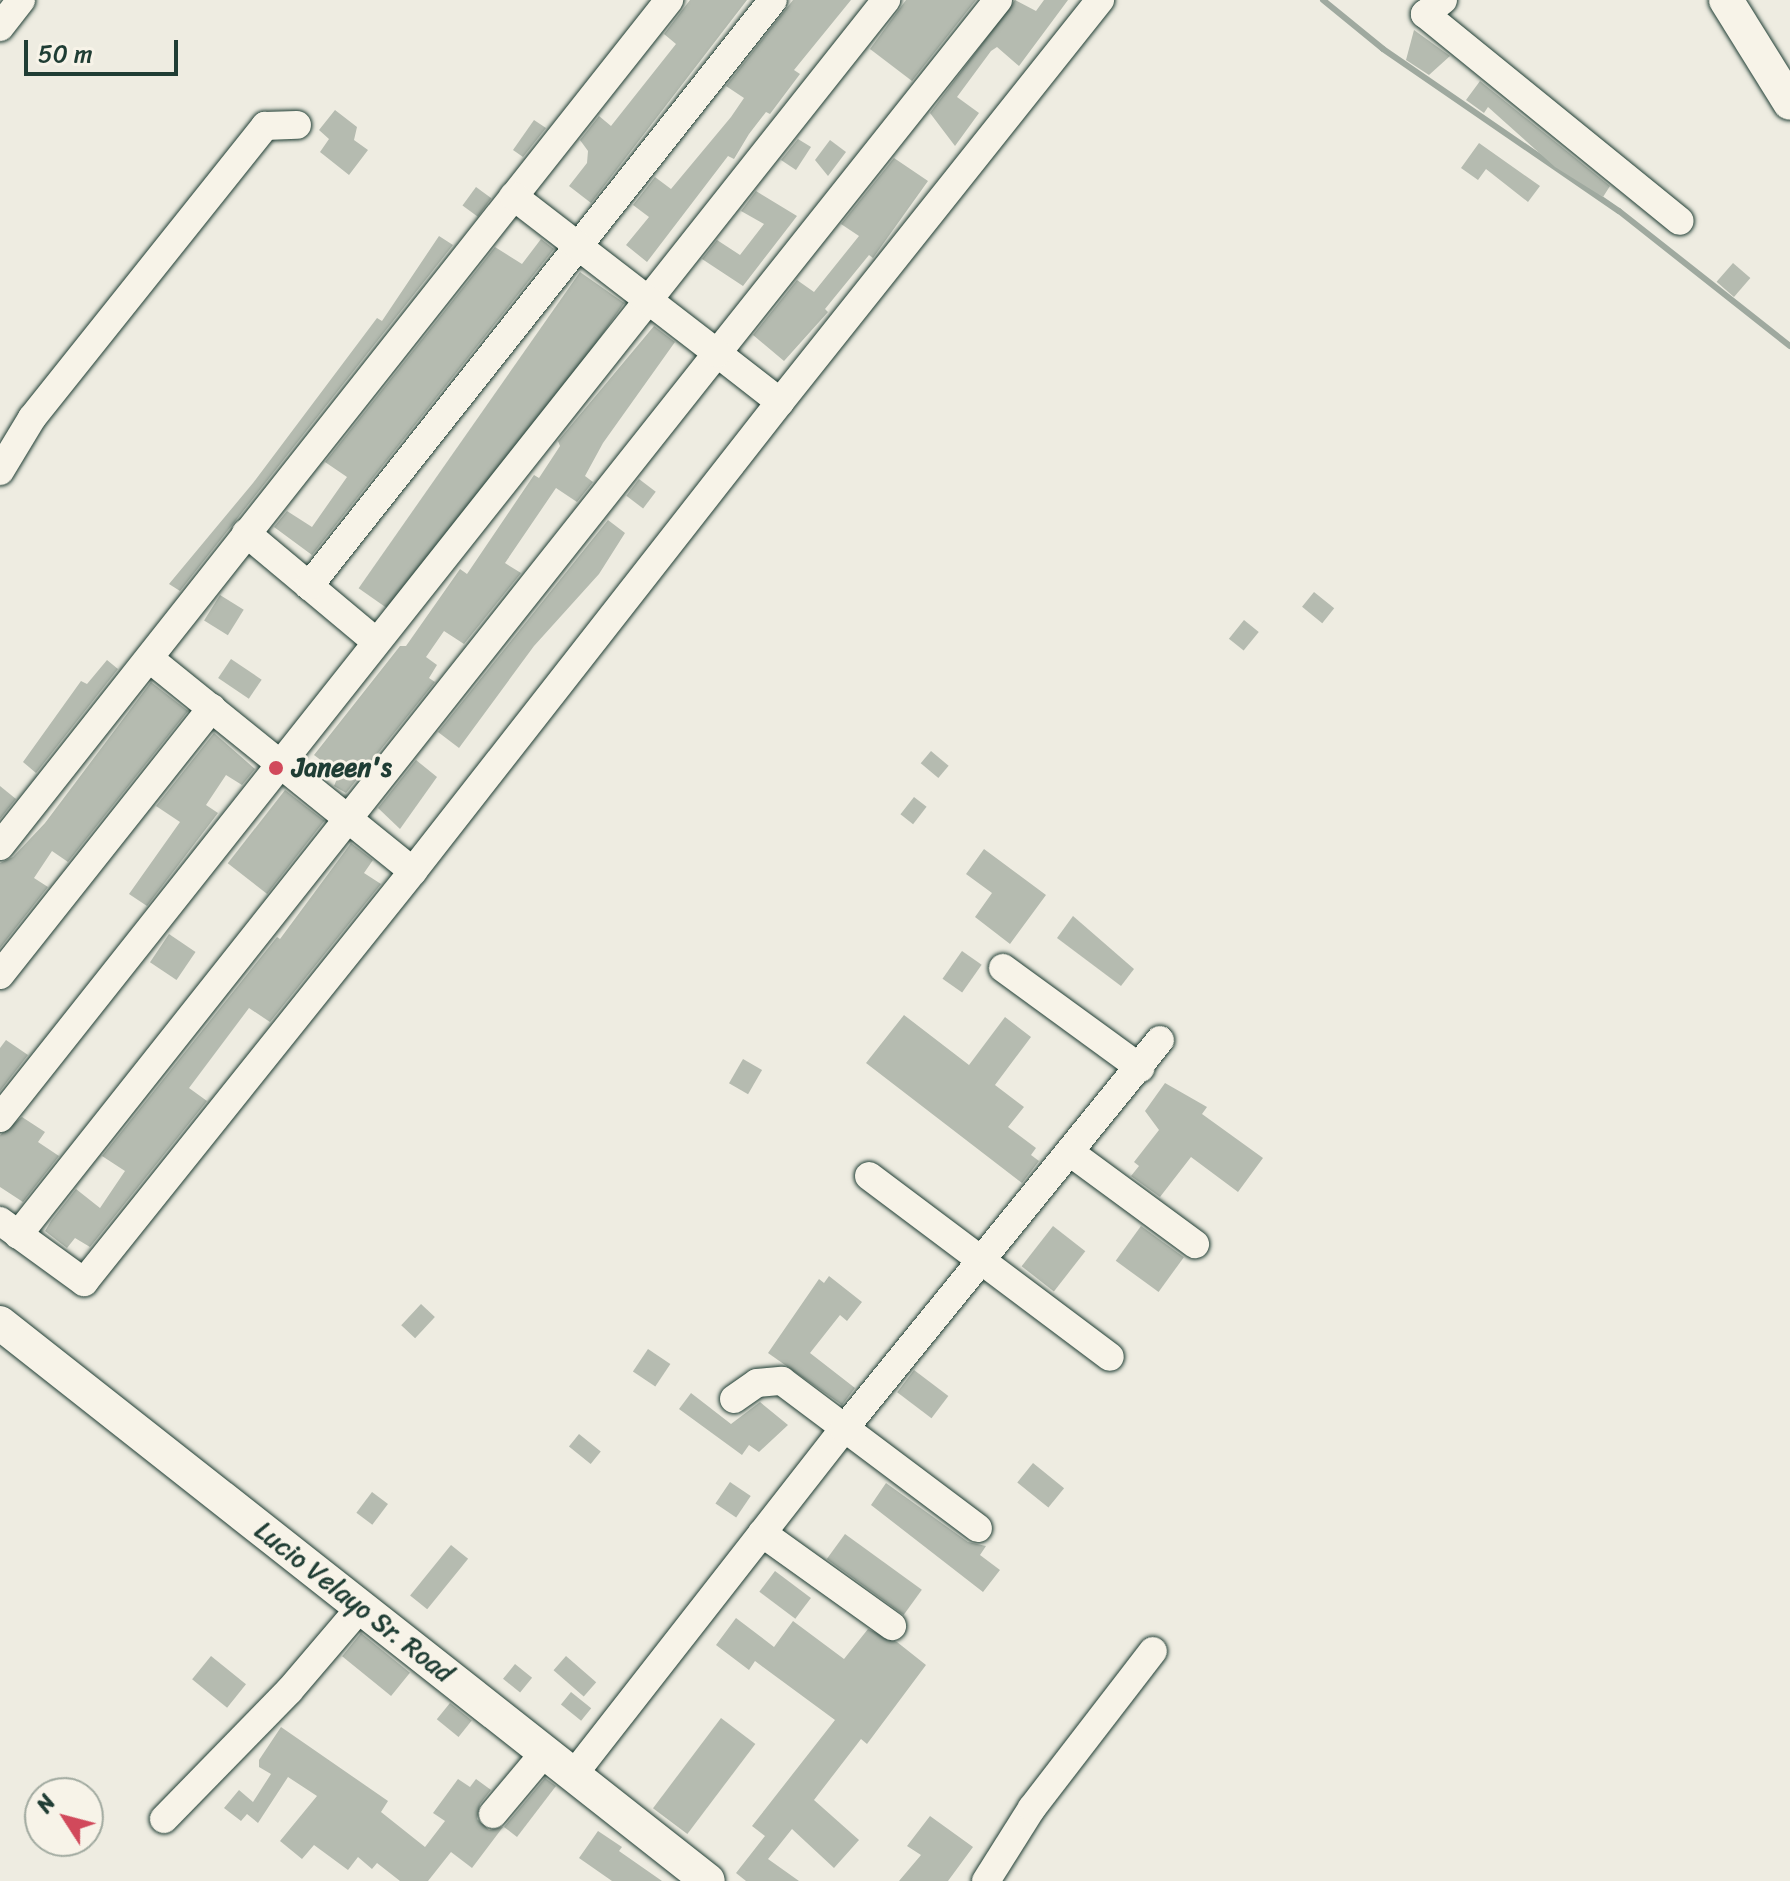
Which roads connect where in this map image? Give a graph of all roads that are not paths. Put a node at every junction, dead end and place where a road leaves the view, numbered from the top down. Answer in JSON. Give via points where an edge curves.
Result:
{"nodes":[{"id":1,"x":21,"y":0,"type":"edge"},
{"id":2,"x":669,"y":0,"type":"edge"},
{"id":3,"x":773,"y":0,"type":"edge"},
{"id":4,"x":886,"y":0,"type":"edge"},
{"id":5,"x":998,"y":0,"type":"edge"},
{"id":6,"x":1100,"y":0,"type":"edge"},
{"id":7,"x":1726,"y":0,"type":"edge"},
{"id":8,"x":1425,"y":5,"type":"edge"},
{"id":9,"x":0,"y":27,"type":"edge"},
{"id":10,"x":1790,"y":103,"type":"edge"},
{"id":11,"x":297,"y":125,"type":"dead end"},
{"id":12,"x":513,"y":196,"type":"junction"},
{"id":13,"x":1680,"y":221,"type":"dead end"},
{"id":14,"x":580,"y":247,"type":"junction"},
{"id":15,"x":648,"y":299,"type":"junction"},
{"id":16,"x":717,"y":353,"type":"junction"},
{"id":17,"x":780,"y":402,"type":"junction"},
{"id":18,"x":0,"y":471,"type":"edge"},
{"id":19,"x":246,"y":533,"type":"junction"},
{"id":20,"x":309,"y":586,"type":"junction"},
{"id":21,"x":375,"y":641,"type":"junction"},
{"id":22,"x":150,"y":659,"type":"junction"},
{"id":23,"x":212,"y":708,"type":"junction"},
{"id":24,"x":280,"y":762,"type":"junction"},
{"id":25,"x":349,"y":819,"type":"junction"},
{"id":26,"x":0,"y":846,"type":"edge"},
{"id":27,"x":413,"y":871,"type":"junction"},
{"id":28,"x":1003,"y":968,"type":"dead end"},
{"id":29,"x":0,"y":975,"type":"edge"},
{"id":30,"x":1160,"y":1040,"type":"dead end"},
{"id":31,"x":1140,"y":1068,"type":"junction"},
{"id":32,"x":0,"y":1118,"type":"edge"},
{"id":33,"x":1071,"y":1153,"type":"junction"},
{"id":34,"x":869,"y":1176,"type":"dead end"},
{"id":35,"x":9,"y":1228,"type":"edge"},
{"id":36,"x":1195,"y":1244,"type":"dead end"},
{"id":37,"x":984,"y":1262,"type":"junction"},
{"id":38,"x":0,"y":1323,"type":"edge"},
{"id":39,"x":1110,"y":1357,"type":"dead end"},
{"id":40,"x":734,"y":1399,"type":"dead end"},
{"id":41,"x":844,"y":1429,"type":"junction"},
{"id":42,"x":978,"y":1528,"type":"dead end"},
{"id":43,"x":762,"y":1533,"type":"junction"},
{"id":44,"x":360,"y":1608,"type":"junction"},
{"id":45,"x":892,"y":1626,"type":"dead end"},
{"id":46,"x":1153,"y":1651,"type":"dead end"},
{"id":47,"x":545,"y":1752,"type":"junction"},
{"id":48,"x":574,"y":1774,"type":"junction"},
{"id":49,"x":493,"y":1814,"type":"dead end"},
{"id":50,"x":164,"y":1819,"type":"dead end"},
{"id":51,"x":699,"y":1878,"type":"edge"},
{"id":52,"x":986,"y":1881,"type":"edge"}],
"edges":[{"from":1,"to":9,"type":"street"},
{"from":2,"to":12,"type":"street"},
{"from":3,"to":14,"type":"street"},
{"from":4,"to":15,"type":"street"},
{"from":5,"to":16,"type":"street"},
{"from":6,"to":17,"type":"street"},
{"from":7,"to":10,"type":"main road"},
{"from":8,"to":13,"type":"street"},
{"from":11,"to":18,"type":"street","via":[[265,126],[32,418]]},
{"from":12,"to":14,"type":"street"},
{"from":12,"to":19,"type":"street"},
{"from":14,"to":15,"type":"street"},
{"from":14,"to":20,"type":"street"},
{"from":15,"to":16,"type":"street"},
{"from":15,"to":21,"type":"street"},
{"from":16,"to":17,"type":"street"},
{"from":16,"to":25,"type":"street"},
{"from":17,"to":27,"type":"street"},
{"from":19,"to":20,"type":"street"},
{"from":19,"to":22,"type":"street"},
{"from":20,"to":21,"type":"street"},
{"from":21,"to":24,"type":"street"},
{"from":22,"to":23,"type":"street"},
{"from":22,"to":26,"type":"street"},
{"from":23,"to":24,"type":"street"},
{"from":23,"to":29,"type":"street"},
{"from":24,"to":25,"type":"street"},
{"from":24,"to":32,"type":"street"},
{"from":25,"to":27,"type":"street"},
{"from":25,"to":35,"type":"street"},
{"from":27,"to":35,"type":"street","via":[[88,1279],[76,1281]]},
{"from":28,"to":31,"type":"street"},
{"from":30,"to":31,"type":"street"},
{"from":31,"to":33,"type":"street"},
{"from":33,"to":36,"type":"street"},
{"from":33,"to":37,"type":"street"},
{"from":34,"to":37,"type":"street"},
{"from":37,"to":39,"type":"street"},
{"from":37,"to":41,"type":"street"},
{"from":38,"to":44,"type":"main road","name":"Lucio Velayo Sr. Road"},
{"from":40,"to":41,"type":"street","via":[[757,1383],[782,1381]]},
{"from":41,"to":42,"type":"street"},
{"from":41,"to":43,"type":"street"},
{"from":43,"to":45,"type":"street"},
{"from":43,"to":48,"type":"street"},
{"from":44,"to":47,"type":"main road","name":"Lucio Velayo Sr. Road"},
{"from":44,"to":50,"type":"street","via":[[289,1691]]},
{"from":46,"to":52,"type":"street","via":[[1041,1796]]},
{"from":47,"to":48,"type":"main road","name":"Lucio Velayo Sr. Road"},
{"from":47,"to":49,"type":"street"},
{"from":48,"to":51,"type":"main road","name":"Lucio Velayo Sr. Road"}]}
